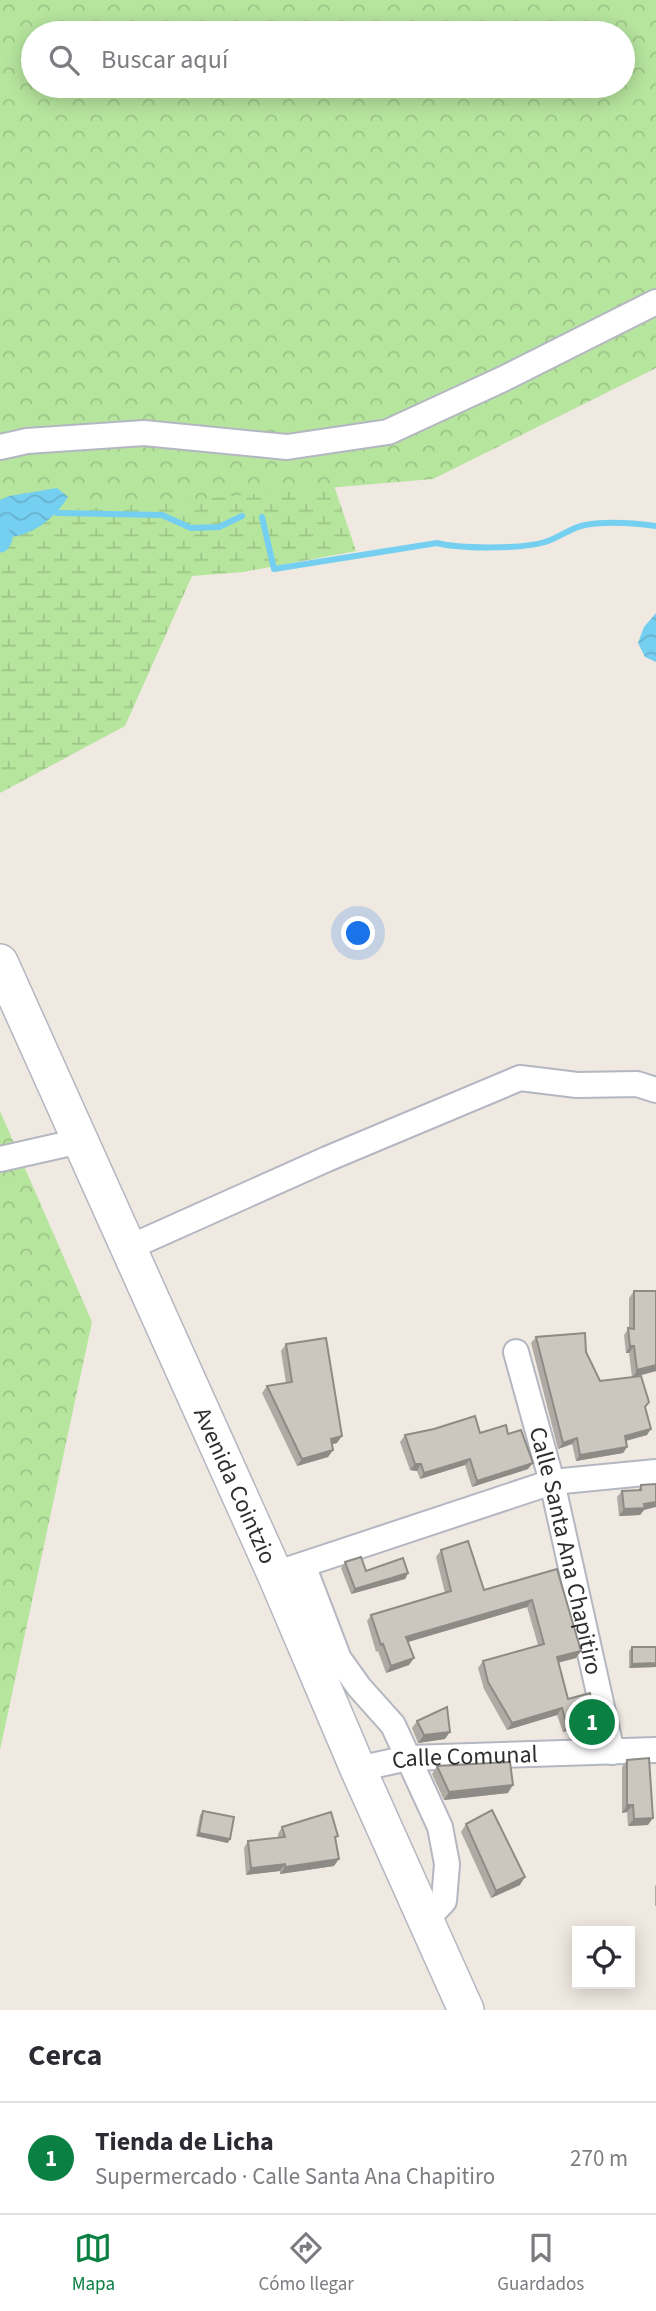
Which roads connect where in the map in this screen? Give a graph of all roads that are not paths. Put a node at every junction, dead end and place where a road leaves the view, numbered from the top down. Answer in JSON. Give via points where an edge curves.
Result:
{"nodes":[{"id":1,"x":656,"y":302,"type":"edge"},
{"id":2,"x":0,"y":447,"type":"edge"},
{"id":3,"x":0,"y":962,"type":"edge"},
{"id":4,"x":656,"y":1090,"type":"edge"},
{"id":5,"x":80,"y":1141,"type":"junction"},
{"id":6,"x":0,"y":1159,"type":"edge"},
{"id":7,"x":128,"y":1248,"type":"junction"},
{"id":8,"x":516,"y":1352,"type":"dead end"},
{"id":9,"x":656,"y":1472,"type":"edge"},
{"id":10,"x":552,"y":1482,"type":"junction"},
{"id":11,"x":289,"y":1570,"type":"junction"},
{"id":12,"x":656,"y":1750,"type":"edge"},
{"id":13,"x":612,"y":1752,"type":"junction"},
{"id":14,"x":408,"y":1758,"type":"junction"},
{"id":15,"x":358,"y":1769,"type":"junction"},
{"id":16,"x":425,"y":1921,"type":"junction"},
{"id":17,"x":466,"y":2010,"type":"edge"}],
"edges":[{"from":1,"to":2,"type":"street","via":[[388,432],[287,447],[144,433]]},
{"from":3,"to":5,"type":"main road","name":"Avenida Cointzio"},
{"from":4,"to":7,"type":"street","via":[[636,1084],[577,1085],[520,1078]]},
{"from":5,"to":6,"type":"street"},
{"from":5,"to":7,"type":"main road","name":"Avenida Cointzio"},
{"from":7,"to":11,"type":"main road","name":"Avenida Cointzio"},
{"from":8,"to":10,"type":"street","name":"Calle Santa Ana Chapitiro"},
{"from":9,"to":10,"type":"street"},
{"from":10,"to":11,"type":"street"},
{"from":10,"to":13,"type":"street","name":"Calle Santa Ana Chapitiro"},
{"from":11,"to":14,"type":"street","via":[[339,1659],[393,1725]]},
{"from":11,"to":15,"type":"main road","name":"Avenida Cointzio"},
{"from":12,"to":13,"type":"street","name":"Calle Comunal"},
{"from":13,"to":14,"type":"street","name":"Calle Comunal"},
{"from":14,"to":15,"type":"street","name":"Calle Comunal"},
{"from":14,"to":16,"type":"street","via":[[440,1827],[447,1864],[444,1901]]},
{"from":15,"to":16,"type":"main road","name":"Avenida Cointzio"},
{"from":16,"to":17,"type":"main road","name":"Avenida Cointzio"}]}
